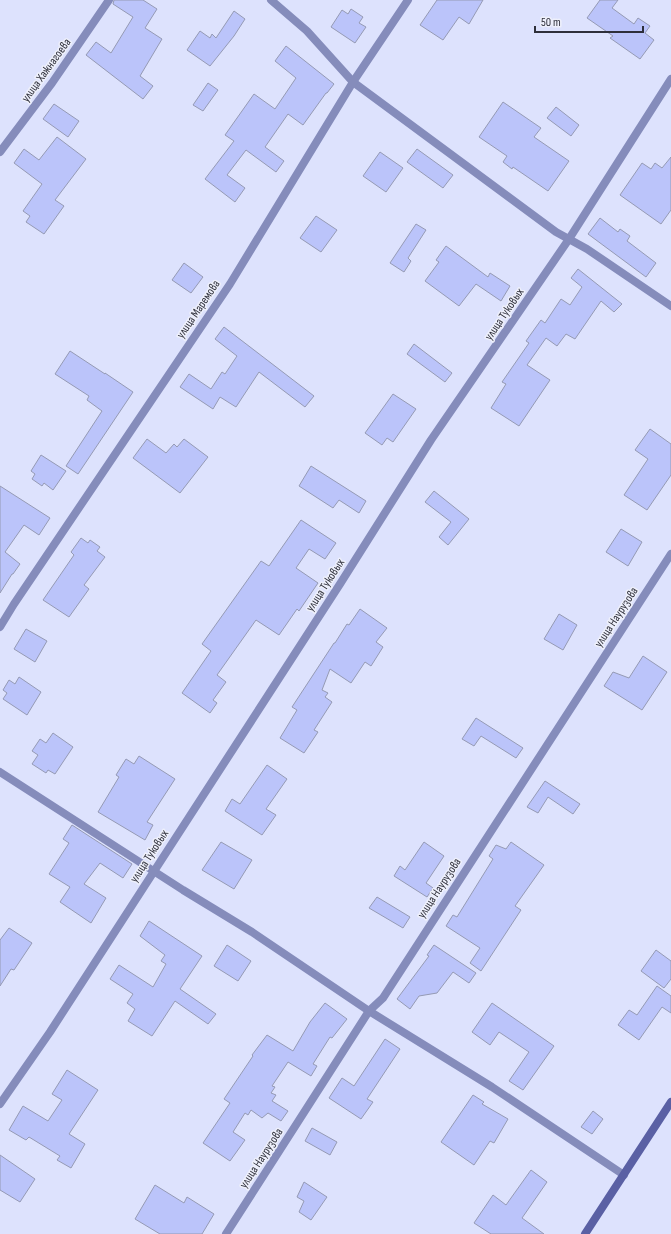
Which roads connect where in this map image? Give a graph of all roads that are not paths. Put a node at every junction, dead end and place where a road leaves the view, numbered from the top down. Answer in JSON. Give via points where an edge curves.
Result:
{"nodes":[{"id":1,"x":109,"y":0,"type":"edge"},
{"id":2,"x":270,"y":0,"type":"edge"},
{"id":3,"x":408,"y":0,"type":"edge"},
{"id":4,"x":671,"y":79,"type":"edge"},
{"id":5,"x":353,"y":82,"type":"junction"},
{"id":6,"x":0,"y":152,"type":"edge"},
{"id":7,"x":569,"y":239,"type":"junction"},
{"id":8,"x":671,"y":306,"type":"edge"},
{"id":9,"x":671,"y":554,"type":"edge"},
{"id":10,"x":0,"y":627,"type":"edge"},
{"id":11,"x":0,"y":772,"type":"edge"},
{"id":12,"x":154,"y":871,"type":"junction"},
{"id":13,"x":369,"y":1011,"type":"junction"},
{"id":14,"x":671,"y":1102,"type":"edge"},
{"id":15,"x":0,"y":1104,"type":"edge"},
{"id":16,"x":624,"y":1175,"type":"junction"},
{"id":17,"x":226,"y":1234,"type":"edge"},
{"id":18,"x":585,"y":1234,"type":"edge"}],
"edges":[{"from":1,"to":6,"type":"street","name":"улица Хажнагоева","via":[[52,83]]},
{"from":2,"to":5,"type":"street","via":[[307,31]]},
{"from":3,"to":5,"type":"street","name":"улица Маремова"},
{"from":4,"to":7,"type":"street","name":"улица Туковых"},
{"from":5,"to":7,"type":"street"},
{"from":5,"to":10,"type":"street","name":"улица Маремова","via":[[230,284]]},
{"from":7,"to":8,"type":"street"},
{"from":7,"to":12,"type":"street","name":"улица Туковых","via":[[431,440]]},
{"from":9,"to":13,"type":"street","name":"улица Наурузова","via":[[383,998]]},
{"from":11,"to":12,"type":"street"},
{"from":12,"to":13,"type":"street","via":[[252,932]]},
{"from":12,"to":15,"type":"street","name":"улица Туковых","via":[[50,1032]]},
{"from":13,"to":16,"type":"street","via":[[492,1087]]},
{"from":13,"to":17,"type":"street","name":"улица Наурузова"},
{"from":14,"to":16,"type":"main road"},
{"from":16,"to":18,"type":"main road"}]}
